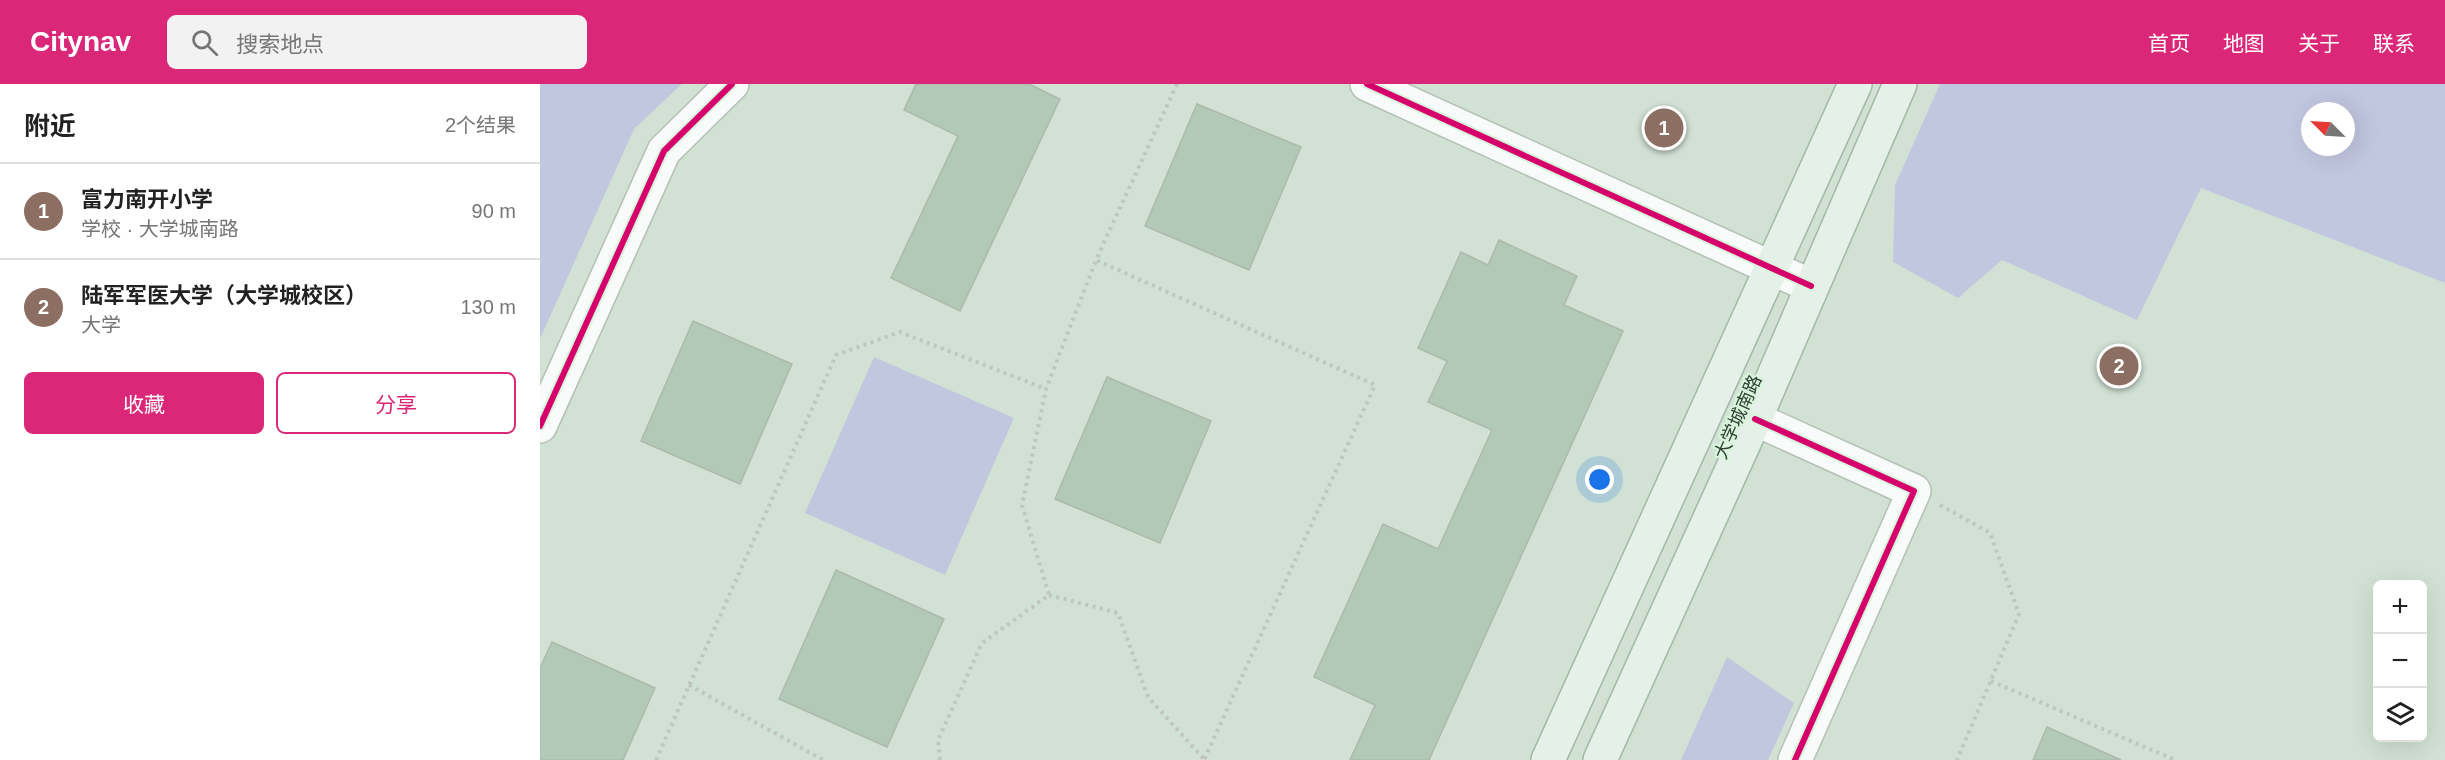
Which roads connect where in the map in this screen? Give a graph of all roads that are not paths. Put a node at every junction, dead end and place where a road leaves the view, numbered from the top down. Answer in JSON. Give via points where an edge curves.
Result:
{"nodes":[{"id":1,"x":732,"y":84,"type":"edge"},
{"id":2,"x":1367,"y":84,"type":"edge"},
{"id":3,"x":1856,"y":84,"type":"edge"},
{"id":4,"x":1900,"y":84,"type":"edge"},
{"id":5,"x":1772,"y":268,"type":"junction"},
{"id":6,"x":1811,"y":286,"type":"junction"},
{"id":7,"x":1755,"y":419,"type":"junction"},
{"id":8,"x":540,"y":426,"type":"edge"},
{"id":9,"x":1548,"y":760,"type":"edge"},
{"id":10,"x":1600,"y":760,"type":"edge"},
{"id":11,"x":1795,"y":760,"type":"edge"}],
"edges":[{"from":1,"to":8,"type":"street","via":[[664,152]]},
{"from":2,"to":5,"type":"street"},
{"from":3,"to":5,"type":"main road","name":"大学城南路"},
{"from":4,"to":6,"type":"main road","name":"大学城南路"},
{"from":5,"to":6,"type":"street"},
{"from":5,"to":9,"type":"main road","name":"大学城南路"},
{"from":6,"to":7,"type":"main road","name":"大学城南路"},
{"from":7,"to":10,"type":"main road","name":"大学城南路"},
{"from":7,"to":11,"type":"street","via":[[1914,491]]}]}
